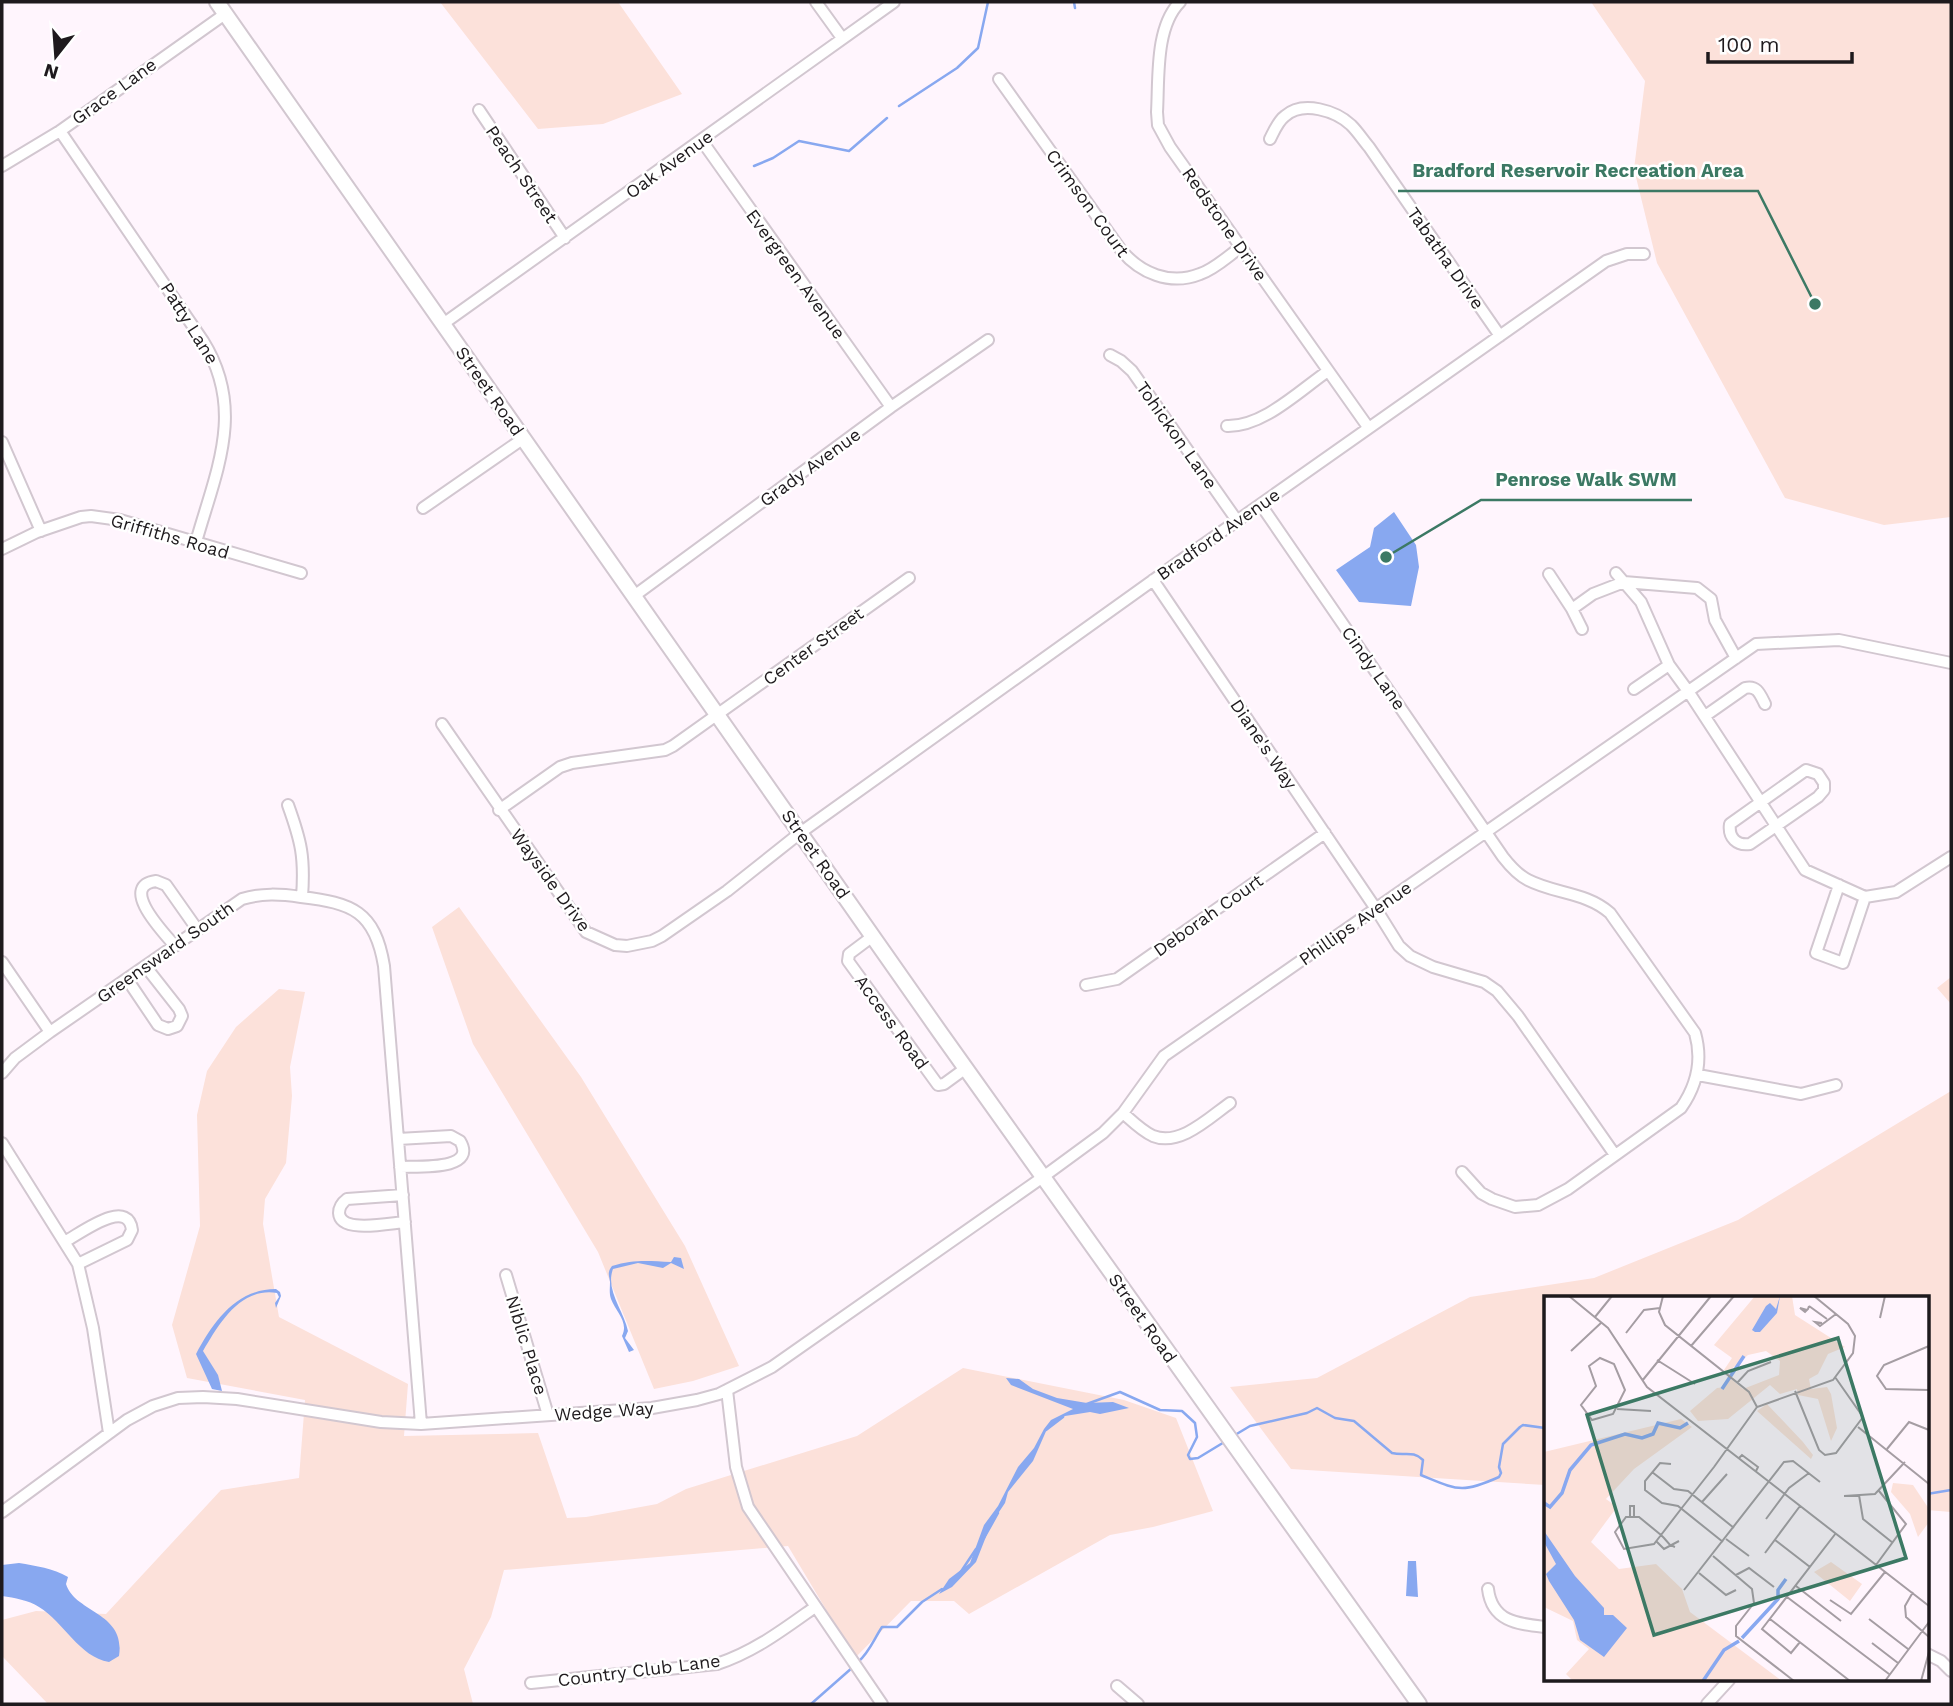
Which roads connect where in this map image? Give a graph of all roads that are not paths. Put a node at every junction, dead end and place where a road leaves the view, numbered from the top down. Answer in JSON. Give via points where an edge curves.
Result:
{"nodes":[{"id":1,"x":816,"y":2,"type":"edge"},
{"id":2,"x":894,"y":2,"type":"edge"},
{"id":3,"x":1180,"y":2,"type":"edge"},
{"id":4,"x":221,"y":8,"type":"edge"},
{"id":5,"x":842,"y":38,"type":"junction"},
{"id":6,"x":999,"y":79,"type":"dead end"},
{"id":7,"x":479,"y":110,"type":"dead end"},
{"id":8,"x":60,"y":131,"type":"junction"},
{"id":9,"x":1270,"y":139,"type":"dead end"},
{"id":10,"x":702,"y":141,"type":"junction"},
{"id":11,"x":2,"y":166,"type":"edge"},
{"id":12,"x":565,"y":238,"type":"junction"},
{"id":13,"x":1241,"y":247,"type":"junction"},
{"id":14,"x":1644,"y":254,"type":"dead end"},
{"id":15,"x":443,"y":324,"type":"junction"},
{"id":16,"x":1500,"y":336,"type":"junction"},
{"id":17,"x":988,"y":340,"type":"dead end"},
{"id":18,"x":1110,"y":355,"type":"dead end"},
{"id":19,"x":1328,"y":371,"type":"junction"},
{"id":20,"x":891,"y":407,"type":"junction"},
{"id":21,"x":1227,"y":426,"type":"dead end"},
{"id":22,"x":1368,"y":427,"type":"junction"},
{"id":23,"x":524,"y":438,"type":"junction"},
{"id":24,"x":2,"y":442,"type":"edge"},
{"id":25,"x":1261,"y":505,"type":"junction"},
{"id":26,"x":423,"y":508,"type":"dead end"},
{"id":27,"x":1238,"y":522,"type":"junction"},
{"id":28,"x":41,"y":531,"type":"junction"},
{"id":29,"x":196,"y":542,"type":"junction"},
{"id":30,"x":2,"y":549,"type":"edge"},
{"id":31,"x":301,"y":573,"type":"dead end"},
{"id":32,"x":1549,"y":574,"type":"dead end"},
{"id":33,"x":909,"y":578,"type":"dead end"},
{"id":34,"x":1620,"y":578,"type":"junction"},
{"id":35,"x":1153,"y":580,"type":"junction"},
{"id":36,"x":634,"y":596,"type":"junction"},
{"id":37,"x":1572,"y":609,"type":"junction"},
{"id":38,"x":1582,"y":628,"type":"dead end"},
{"id":39,"x":1736,"y":658,"type":"junction"},
{"id":40,"x":1951,"y":663,"type":"edge"},
{"id":41,"x":1669,"y":665,"type":"junction"},
{"id":42,"x":1634,"y":689,"type":"dead end"},
{"id":43,"x":1688,"y":691,"type":"junction"},
{"id":44,"x":1765,"y":704,"type":"dead end"},
{"id":45,"x":717,"y":715,"type":"junction"},
{"id":46,"x":1704,"y":716,"type":"junction"},
{"id":47,"x":442,"y":724,"type":"dead end"},
{"id":48,"x":1760,"y":801,"type":"junction"},
{"id":49,"x":288,"y":805,"type":"dead end"},
{"id":50,"x":499,"y":810,"type":"junction"},
{"id":51,"x":1776,"y":825,"type":"junction"},
{"id":52,"x":1487,"y":831,"type":"junction"},
{"id":53,"x":800,"y":833,"type":"junction"},
{"id":54,"x":1325,"y":833,"type":"junction"},
{"id":55,"x":1951,"y":857,"type":"edge"},
{"id":56,"x":1839,"y":885,"type":"junction"},
{"id":57,"x":302,"y":897,"type":"junction"},
{"id":58,"x":1866,"y":897,"type":"junction"},
{"id":59,"x":1376,"y":909,"type":"junction"},
{"id":60,"x":197,"y":929,"type":"junction"},
{"id":61,"x":873,"y":936,"type":"junction"},
{"id":62,"x":174,"y":946,"type":"junction"},
{"id":63,"x":2,"y":961,"type":"edge"},
{"id":64,"x":146,"y":967,"type":"junction"},
{"id":65,"x":127,"y":979,"type":"junction"},
{"id":66,"x":1086,"y":985,"type":"dead end"},
{"id":67,"x":50,"y":1032,"type":"junction"},
{"id":68,"x":966,"y":1068,"type":"junction"},
{"id":69,"x":2,"y":1073,"type":"edge"},
{"id":70,"x":1698,"y":1075,"type":"junction"},
{"id":71,"x":1836,"y":1085,"type":"dead end"},
{"id":72,"x":1230,"y":1103,"type":"dead end"},
{"id":73,"x":1123,"y":1113,"type":"junction"},
{"id":74,"x":398,"y":1139,"type":"junction"},
{"id":75,"x":2,"y":1143,"type":"edge"},
{"id":76,"x":1615,"y":1155,"type":"junction"},
{"id":77,"x":400,"y":1167,"type":"junction"},
{"id":78,"x":1462,"y":1172,"type":"dead end"},
{"id":79,"x":1043,"y":1177,"type":"junction"},
{"id":80,"x":403,"y":1195,"type":"junction"},
{"id":81,"x":405,"y":1223,"type":"junction"},
{"id":82,"x":65,"y":1241,"type":"junction"},
{"id":83,"x":78,"y":1264,"type":"junction"},
{"id":84,"x":506,"y":1275,"type":"dead end"},
{"id":85,"x":727,"y":1390,"type":"junction"},
{"id":86,"x":548,"y":1415,"type":"junction"},
{"id":87,"x":421,"y":1424,"type":"junction"},
{"id":88,"x":109,"y":1433,"type":"junction"},
{"id":89,"x":2,"y":1512,"type":"edge"},
{"id":90,"x":1488,"y":1590,"type":"dead end"},
{"id":91,"x":815,"y":1607,"type":"junction"},
{"id":92,"x":1544,"y":1627,"type":"edge"},
{"id":93,"x":1928,"y":1654,"type":"edge"},
{"id":94,"x":1951,"y":1671,"type":"edge"},
{"id":95,"x":1727,"y":1682,"type":"edge"},
{"id":96,"x":531,"y":1683,"type":"dead end"},
{"id":97,"x":1117,"y":1686,"type":"dead end"},
{"id":98,"x":882,"y":1704,"type":"edge"},
{"id":99,"x":1138,"y":1704,"type":"edge"},
{"id":100,"x":1419,"y":1704,"type":"edge"},
{"id":101,"x":1707,"y":1704,"type":"edge"}],
"edges":[{"from":1,"to":5,"type":"street"},
{"from":2,"to":5,"type":"street","name":"Oak Avenue"},
{"from":3,"to":13,"type":"street","name":"Redstone Drive","via":[[1163,30],[1158,125]]},
{"from":4,"to":8,"type":"street","name":"Grace Lane"},
{"from":4,"to":15,"type":"main road","name":"Street Road"},
{"from":5,"to":10,"type":"street","name":"Oak Avenue"},
{"from":6,"to":13,"type":"street","name":"Crimson Court","via":[[1135,266],[1168,278],[1188,278],[1208,271]]},
{"from":7,"to":12,"type":"street","name":"Peach Street"},
{"from":8,"to":11,"type":"street","name":"Grace Lane"},
{"from":8,"to":29,"type":"street","name":"Patty Lane","via":[[219,369],[225,433]]},
{"from":9,"to":16,"type":"street","name":"Tabatha Drive","via":[[1286,115],[1298,109],[1321,110],[1352,126]]},
{"from":10,"to":12,"type":"street","name":"Oak Avenue"},
{"from":10,"to":20,"type":"street","name":"Evergreen Avenue"},
{"from":12,"to":15,"type":"street","name":"Oak Avenue"},
{"from":13,"to":19,"type":"street","name":"Redstone Drive"},
{"from":14,"to":16,"type":"street","name":"Bradford Avenue","via":[[1606,261]]},
{"from":15,"to":23,"type":"main road","name":"Street Road"},
{"from":16,"to":22,"type":"street","name":"Bradford Avenue"},
{"from":17,"to":20,"type":"street","name":"Grady Avenue"},
{"from":18,"to":27,"type":"street","name":"Tohickon Lane","via":[[1132,372]]},
{"from":19,"to":21,"type":"street","via":[[1258,421]]},
{"from":19,"to":22,"type":"street","name":"Redstone Drive"},
{"from":20,"to":36,"type":"street","name":"Grady Avenue"},
{"from":22,"to":25,"type":"street","name":"Bradford Avenue"},
{"from":23,"to":26,"type":"street"},
{"from":23,"to":36,"type":"main road","name":"Street Road"},
{"from":24,"to":28,"type":"street"},
{"from":25,"to":27,"type":"street","name":"Bradford Avenue"},
{"from":25,"to":52,"type":"street","name":"Cindy Lane"},
{"from":27,"to":35,"type":"street","name":"Bradford Avenue"},
{"from":28,"to":29,"type":"street","name":"Griffiths Road","via":[[92,516]]},
{"from":28,"to":30,"type":"street","name":"Griffiths Road"},
{"from":29,"to":31,"type":"street","name":"Griffiths Road"},
{"from":32,"to":37,"type":"street"},
{"from":33,"to":45,"type":"street","name":"Center Street"},
{"from":34,"to":37,"type":"street"},
{"from":34,"to":39,"type":"street","via":[[1704,592]]},
{"from":34,"to":41,"type":"street","via":[[1641,602]]},
{"from":35,"to":53,"type":"street","name":"Bradford Avenue"},
{"from":35,"to":54,"type":"street","name":"Diane's Way"},
{"from":36,"to":45,"type":"main road","name":"Street Road"},
{"from":37,"to":38,"type":"street"},
{"from":39,"to":40,"type":"street","name":"Phillips Avenue","via":[[1756,644],[1839,640]]},
{"from":39,"to":43,"type":"street","name":"Phillips Avenue"},
{"from":41,"to":42,"type":"street"},
{"from":41,"to":43,"type":"street"},
{"from":43,"to":46,"type":"street"},
{"from":43,"to":52,"type":"street","name":"Phillips Avenue"},
{"from":44,"to":46,"type":"street","via":[[1751,686]]},
{"from":45,"to":50,"type":"street","name":"Center Street","via":[[665,750],[587,759],[561,767]]},
{"from":45,"to":53,"type":"main road","name":"Street Road"},
{"from":46,"to":48,"type":"street"},
{"from":47,"to":50,"type":"street","name":"Wayside Drive"},
{"from":48,"to":51,"type":"street"},
{"from":48,"to":51,"type":"street","via":[[1730,824],[1731,836],[1742,845],[1750,844]]},
{"from":48,"to":51,"type":"street","via":[[1806,770],[1818,774],[1824,783],[1818,797]]},
{"from":49,"to":57,"type":"street","via":[[304,857]]},
{"from":50,"to":53,"type":"street","name":"Wayside Drive","via":[[586,932],[627,946],[662,936]]},
{"from":51,"to":56,"type":"street","via":[[1805,870]]},
{"from":52,"to":59,"type":"street","name":"Phillips Avenue"},
{"from":52,"to":70,"type":"street","name":"Cindy Lane","via":[[1503,857],[1526,879],[1599,903],[1610,913],[1695,1033]]},
{"from":53,"to":61,"type":"main road","name":"Street Road"},
{"from":54,"to":59,"type":"street","name":"Diane's Way"},
{"from":54,"to":66,"type":"street","name":"Deborah Court","via":[[1116,979]]},
{"from":55,"to":58,"type":"street","via":[[1896,892]]},
{"from":56,"to":58,"type":"street"},
{"from":56,"to":58,"type":"street","via":[[1816,953],[1843,964]]},
{"from":57,"to":60,"type":"street","name":"Greensward South","via":[[253,896]]},
{"from":57,"to":74,"type":"street","name":"Greensward South","via":[[347,905],[367,920],[378,941]]},
{"from":59,"to":73,"type":"street","name":"Phillips Avenue","via":[[1164,1056]]},
{"from":59,"to":76,"type":"street","name":"Diane's Way","via":[[1410,956],[1485,982],[1497,991]]},
{"from":60,"to":62,"type":"street","name":"Greensward South"},
{"from":60,"to":62,"type":"street","via":[[166,885],[156,881],[145,885],[141,902]]},
{"from":61,"to":68,"type":"main road","name":"Street Road"},
{"from":61,"to":68,"type":"street","name":"Access Road","via":[[849,954],[848,961],[937,1085]]},
{"from":62,"to":64,"type":"street","name":"Greensward South"},
{"from":63,"to":67,"type":"street"},
{"from":64,"to":65,"type":"street","name":"Greensward South"},
{"from":64,"to":65,"type":"street","via":[[181,1011],[177,1026],[159,1025]]},
{"from":65,"to":67,"type":"street","name":"Greensward South"},
{"from":67,"to":69,"type":"street","name":"Greensward South"},
{"from":68,"to":79,"type":"main road","name":"Street Road"},
{"from":70,"to":71,"type":"street","via":[[1801,1094]]},
{"from":70,"to":76,"type":"street","via":[[1681,1108]]},
{"from":72,"to":73,"type":"street","via":[[1199,1126],[1170,1138],[1155,1137]]},
{"from":73,"to":79,"type":"street","name":"Phillips Avenue"},
{"from":74,"to":77,"type":"street","name":"Greensward South"},
{"from":74,"to":77,"type":"street","via":[[455,1137],[464,1151],[454,1163]]},
{"from":75,"to":82,"type":"street"},
{"from":76,"to":78,"type":"street","via":[[1568,1189],[1527,1207],[1492,1199]]},
{"from":77,"to":80,"type":"street","name":"Greensward South"},
{"from":79,"to":85,"type":"street","name":"Wedge Way","via":[[772,1367]]},
{"from":79,"to":100,"type":"main road","name":"Street Road"},
{"from":80,"to":81,"type":"street"},
{"from":80,"to":81,"type":"street","via":[[347,1199],[339,1214],[351,1226]]},
{"from":81,"to":87,"type":"street"},
{"from":82,"to":83,"type":"street"},
{"from":82,"to":83,"type":"street","via":[[114,1215],[129,1220],[132,1230],[127,1240]]},
{"from":83,"to":88,"type":"street"},
{"from":84,"to":86,"type":"street","name":"Niblic Place"},
{"from":85,"to":86,"type":"street","name":"Wedge Way","via":[[652,1408]]},
{"from":85,"to":91,"type":"street","via":[[743,1496]]},
{"from":86,"to":87,"type":"street","name":"Wedge Way"},
{"from":87,"to":88,"type":"street","name":"Wedge Way","via":[[203,1396],[159,1403]]},
{"from":88,"to":89,"type":"street","name":"Wedge Way"},
{"from":90,"to":92,"type":"street","via":[[1494,1608],[1508,1620]]},
{"from":91,"to":96,"type":"street","name":"Country Club Lane","via":[[768,1640],[716,1664]]},
{"from":91,"to":98,"type":"street"},
{"from":93,"to":94,"type":"street"},
{"from":95,"to":101,"type":"street"},
{"from":97,"to":99,"type":"street"}]}
